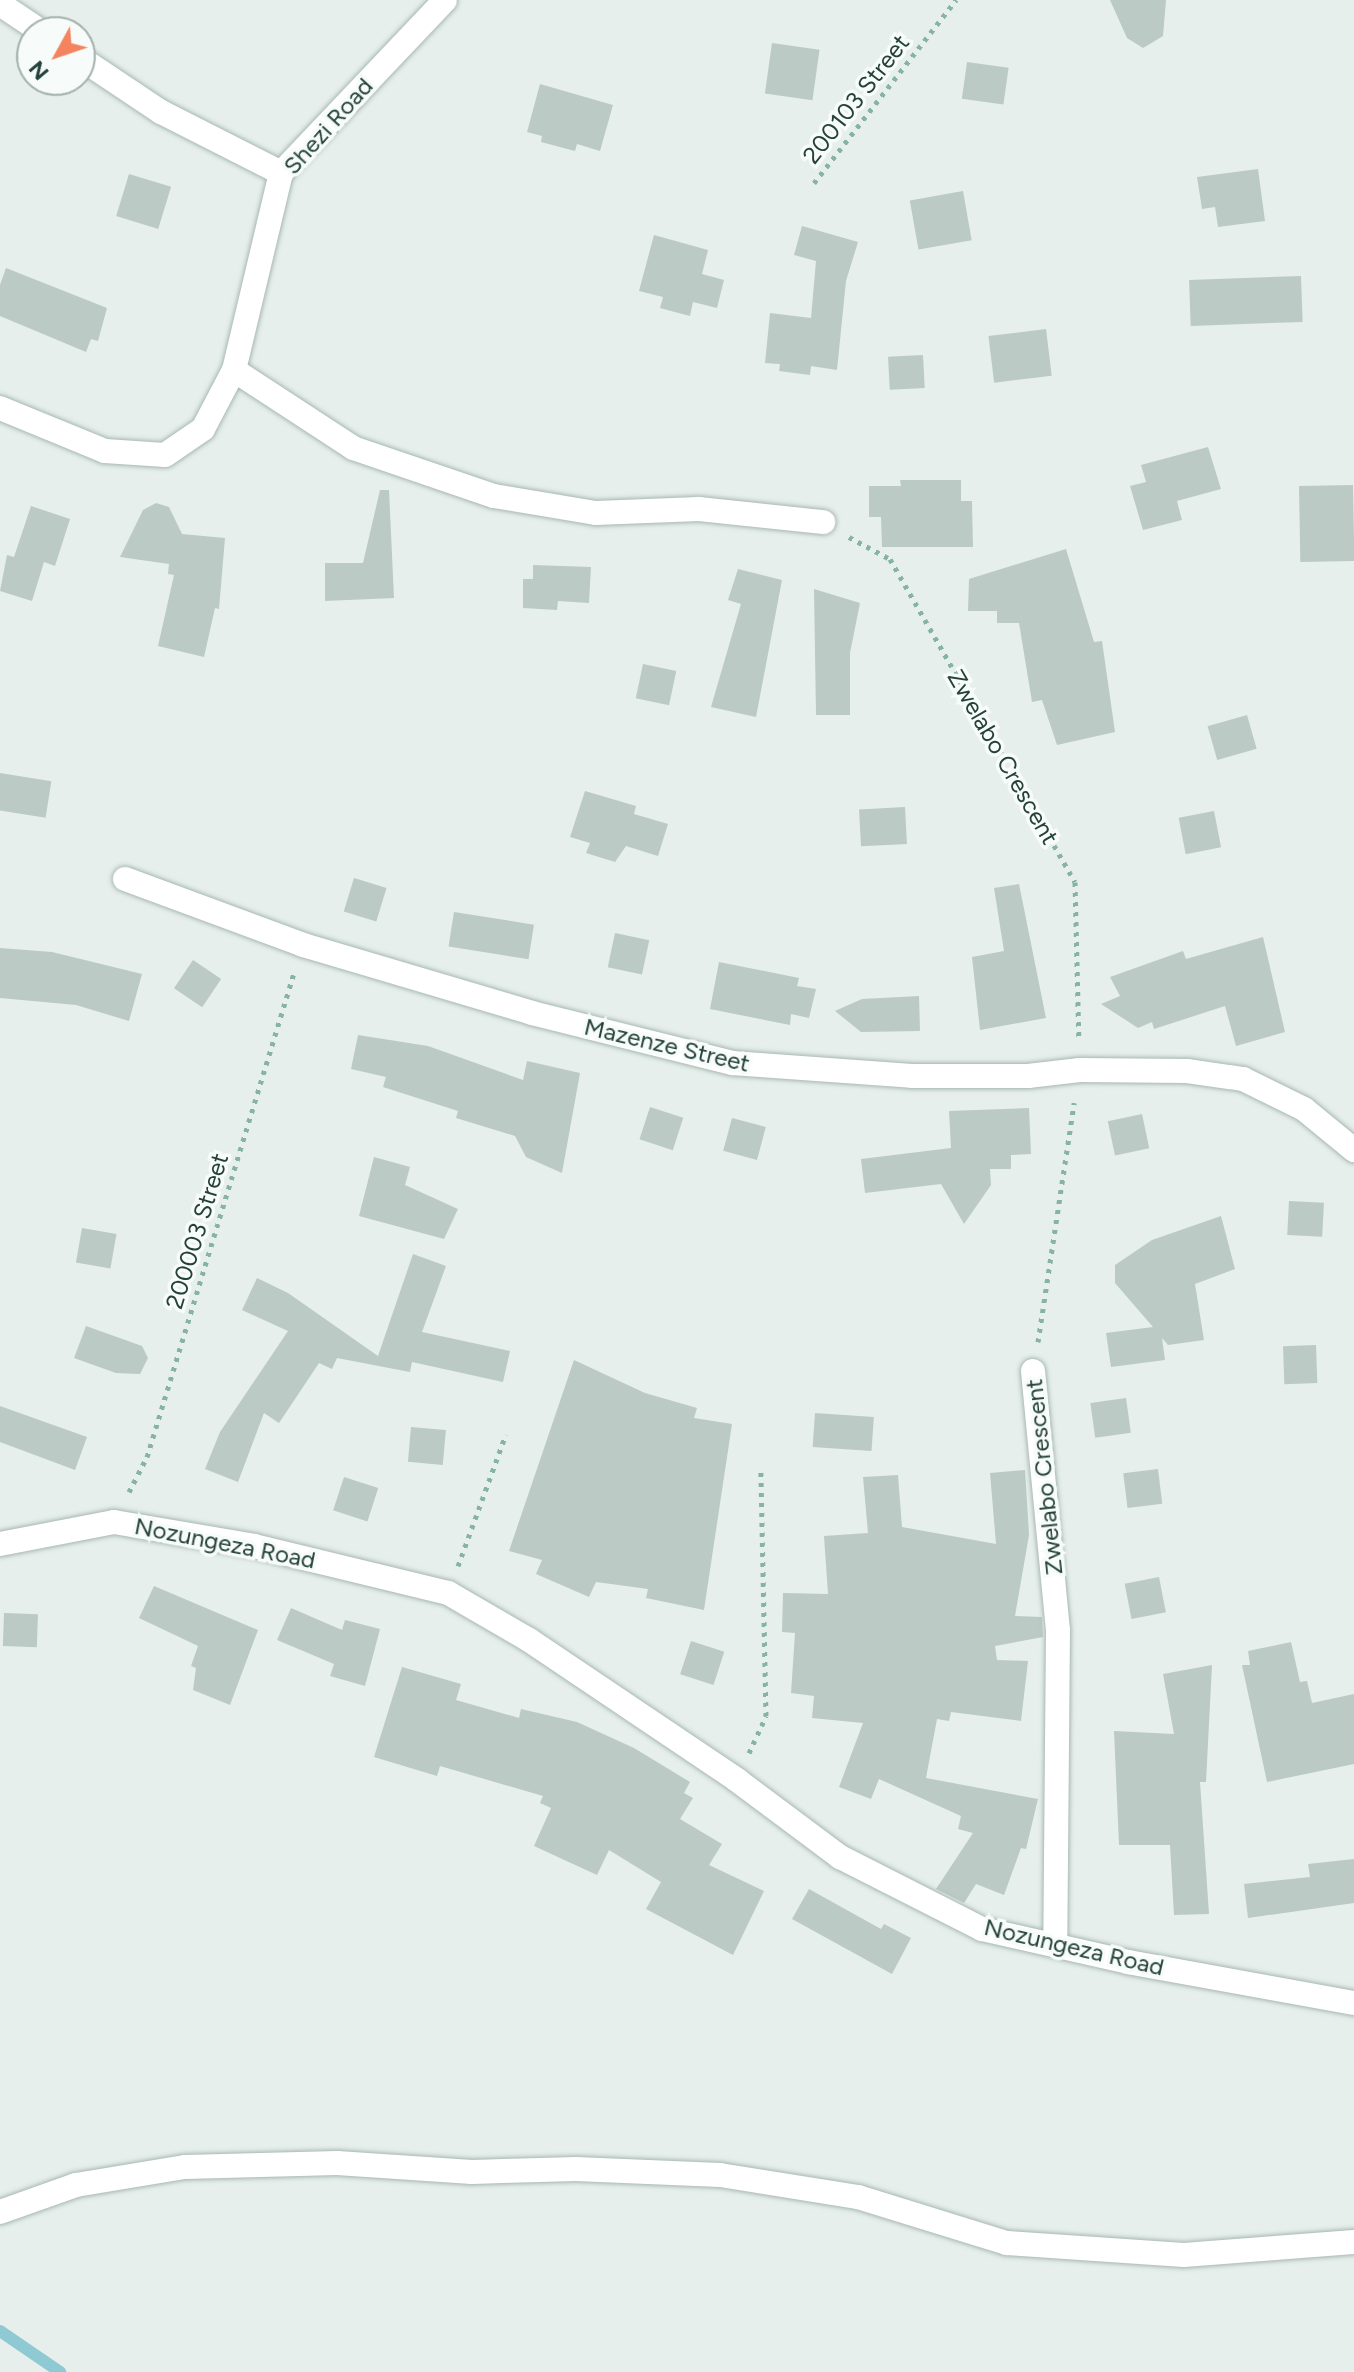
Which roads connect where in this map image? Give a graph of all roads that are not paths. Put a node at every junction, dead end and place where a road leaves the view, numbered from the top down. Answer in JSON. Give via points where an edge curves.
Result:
{"nodes":[{"id":1,"x":445,"y":0,"type":"edge"},
{"id":2,"x":0,"y":4,"type":"edge"},
{"id":3,"x":18,"y":16,"type":"edge"},
{"id":4,"x":96,"y":69,"type":"edge"},
{"id":5,"x":281,"y":173,"type":"junction"},
{"id":6,"x":234,"y":370,"type":"junction"},
{"id":7,"x":0,"y":408,"type":"edge"},
{"id":8,"x":823,"y":522,"type":"road end"},
{"id":9,"x":125,"y":879,"type":"dead end"},
{"id":10,"x":1354,"y":1150,"type":"edge"},
{"id":11,"x":1033,"y":1371,"type":"road end"},
{"id":12,"x":0,"y":1544,"type":"edge"},
{"id":13,"x":1055,"y":1945,"type":"junction"},
{"id":14,"x":1354,"y":2003,"type":"edge"},
{"id":15,"x":0,"y":2212,"type":"edge"},
{"id":16,"x":1354,"y":2242,"type":"edge"}],
"edges":[{"from":1,"to":5,"type":"street","name":"Shezi Road"},
{"from":2,"to":3,"type":"street"},
{"from":4,"to":5,"type":"street","via":[[161,112]]},
{"from":5,"to":6,"type":"street","name":"Shezi Road"},
{"from":6,"to":7,"type":"street","via":[[203,429],[165,455],[105,451]]},
{"from":6,"to":8,"type":"street","via":[[353,448],[494,496],[596,513],[699,509]]},
{"from":9,"to":10,"type":"street","name":"Mazenze Street","via":[[303,945],[532,1013],[732,1063],[912,1076],[1187,1071],[1243,1079],[1304,1109]]},
{"from":11,"to":13,"type":"street","name":"Zwelabo Crescent","via":[[1058,1630]]},
{"from":12,"to":13,"type":"street","name":"Nozungeza Road","via":[[114,1522],[254,1546],[448,1593],[529,1640],[737,1780],[840,1857],[982,1929]]},
{"from":13,"to":14,"type":"street","name":"Nozungeza Road"},
{"from":15,"to":16,"type":"street","via":[[76,2185],[185,2167],[337,2163],[472,2172],[576,2169],[720,2175],[858,2197],[1007,2243],[1184,2255]]}]}
